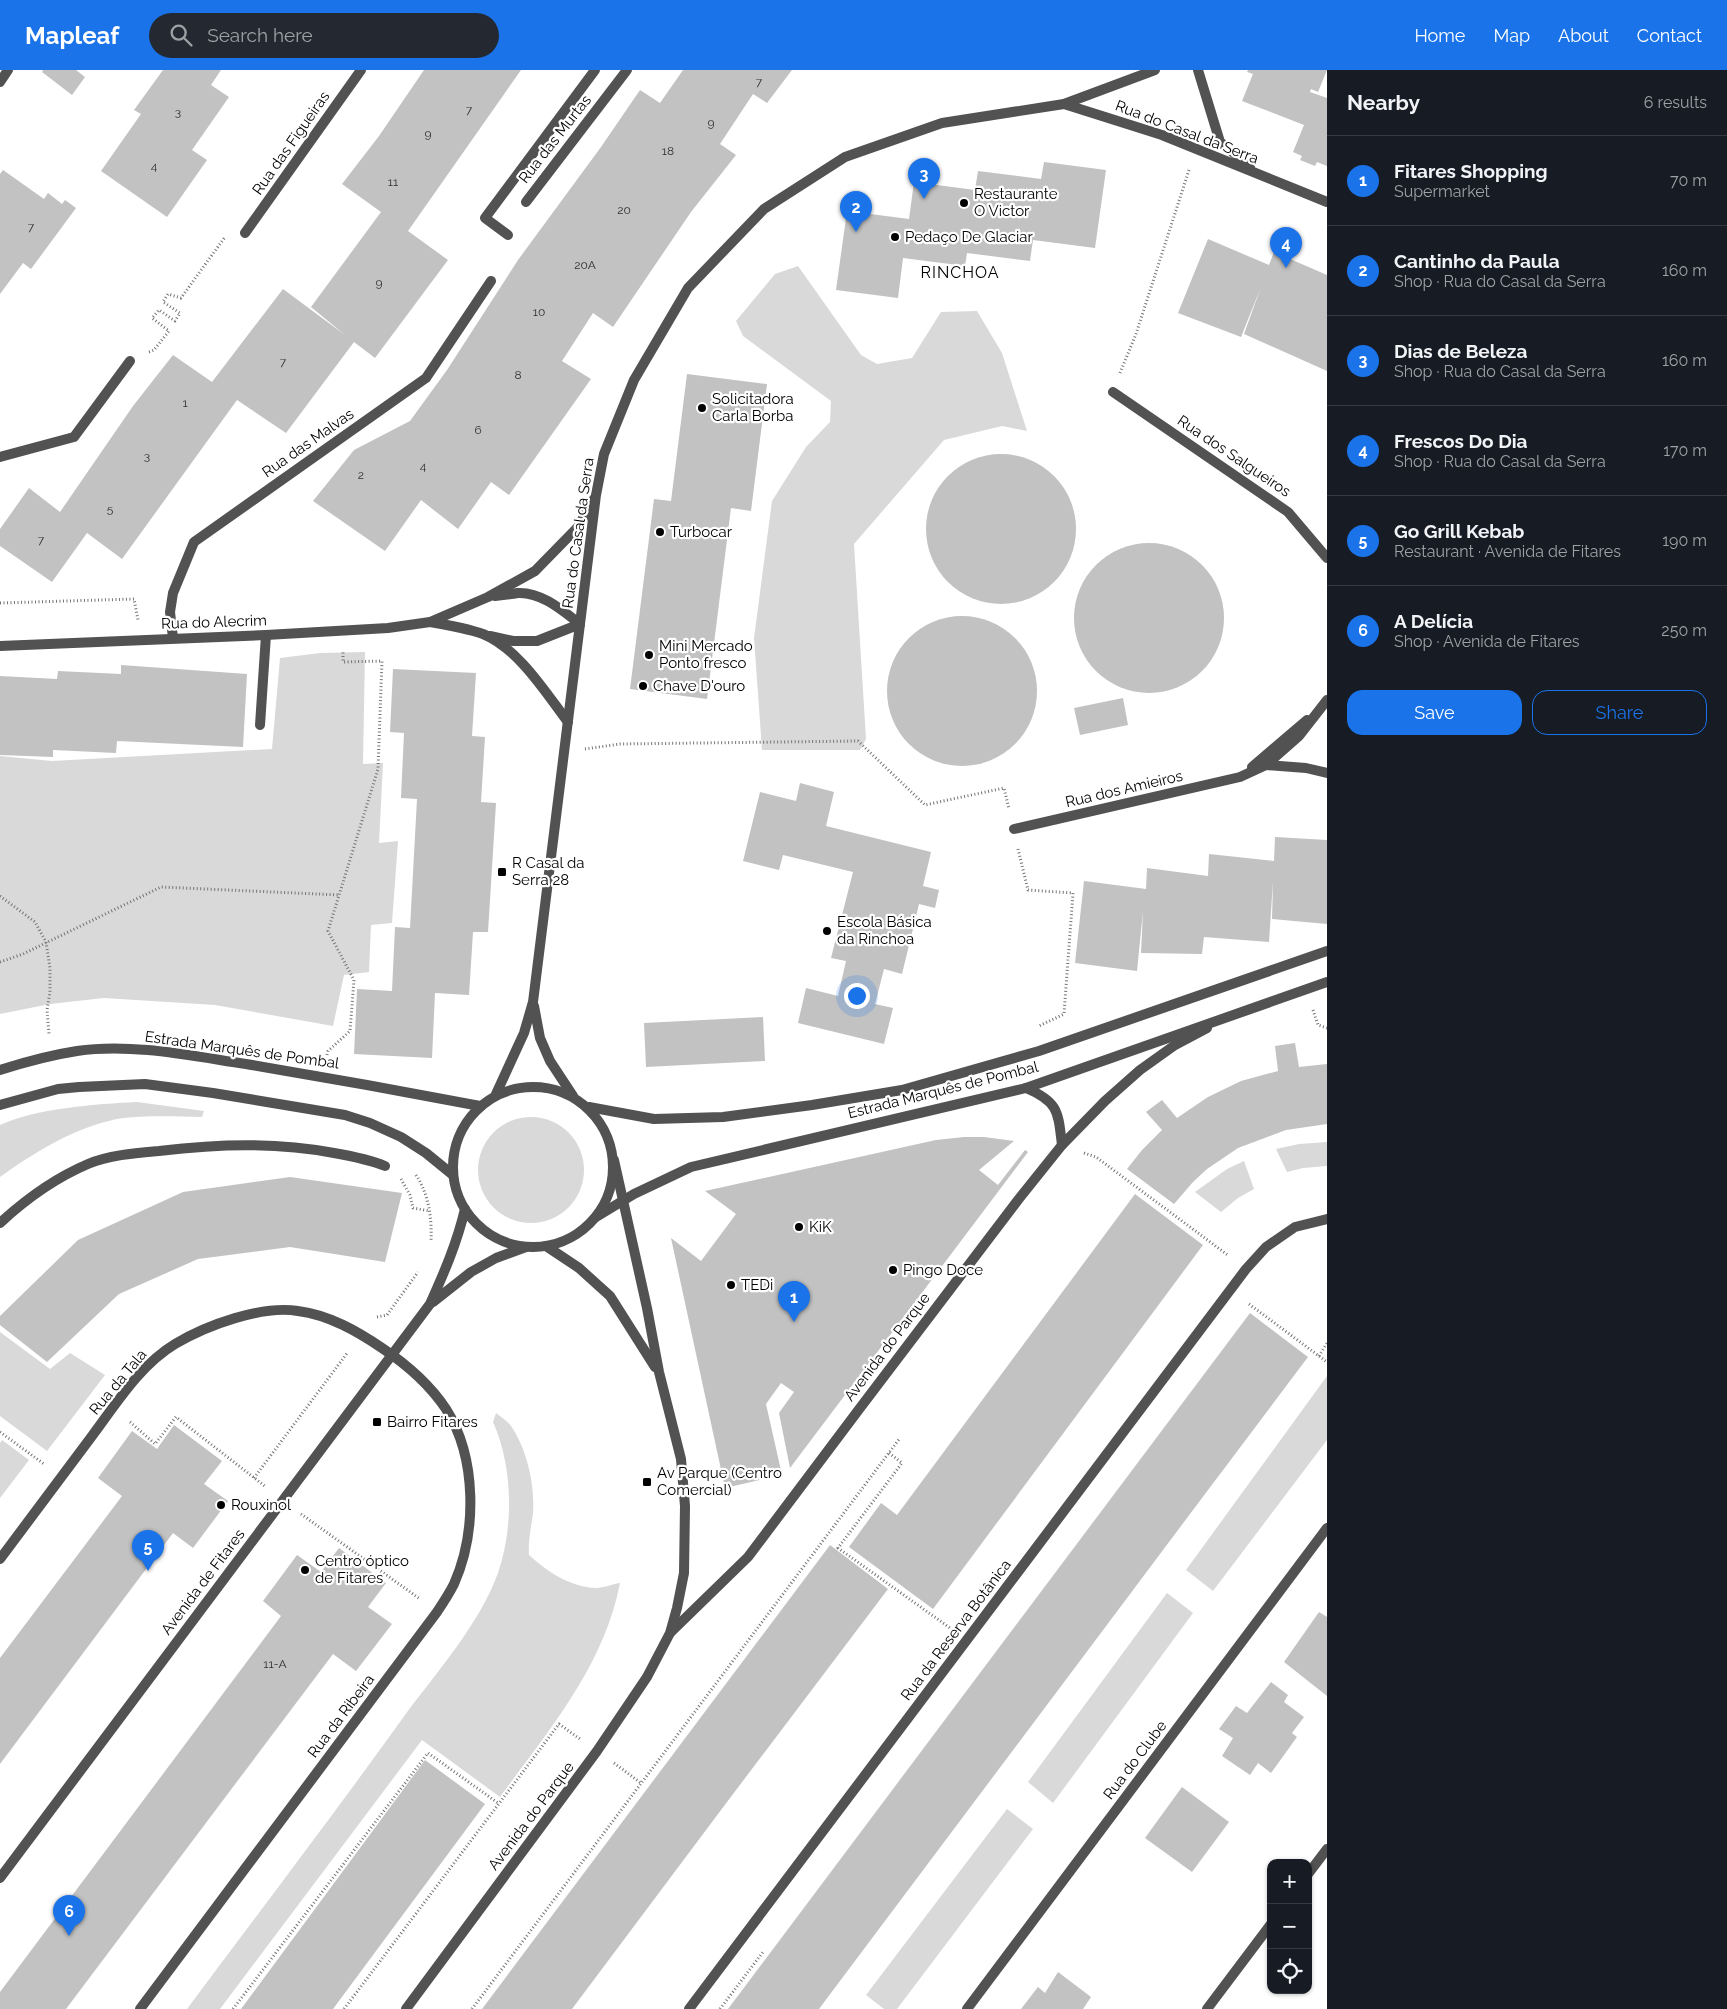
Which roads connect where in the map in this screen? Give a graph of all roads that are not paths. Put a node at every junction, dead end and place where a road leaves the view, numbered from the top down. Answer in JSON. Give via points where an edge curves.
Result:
{"nodes":[{"id":1,"x":8,"y":70,"type":"edge"},
{"id":2,"x":361,"y":70,"type":"edge"},
{"id":3,"x":595,"y":70,"type":"edge"},
{"id":4,"x":627,"y":70,"type":"edge"},
{"id":5,"x":1155,"y":70,"type":"edge"},
{"id":6,"x":1198,"y":70,"type":"edge"},
{"id":7,"x":0,"y":82,"type":"edge"},
{"id":8,"x":1064,"y":104,"type":"junction"},
{"id":9,"x":1274,"y":181,"type":"junction"},
{"id":10,"x":526,"y":202,"type":"dead end"},
{"id":11,"x":1327,"y":202,"type":"edge"},
{"id":12,"x":245,"y":233,"type":"road end"},
{"id":13,"x":508,"y":235,"type":"dead end"},
{"id":14,"x":491,"y":281,"type":"dead end"},
{"id":15,"x":130,"y":361,"type":"road end"},
{"id":16,"x":1113,"y":392,"type":"road end"},
{"id":17,"x":0,"y":457,"type":"edge"},
{"id":18,"x":596,"y":494,"type":"junction"},
{"id":19,"x":1327,"y":558,"type":"edge"},
{"id":20,"x":488,"y":597,"type":"junction"},
{"id":21,"x":430,"y":622,"type":"junction"},
{"id":22,"x":580,"y":624,"type":"junction"},
{"id":23,"x":266,"y":635,"type":"junction"},
{"id":24,"x":485,"y":635,"type":"junction"},
{"id":25,"x":173,"y":638,"type":"junction"},
{"id":26,"x":0,"y":646,"type":"edge"},
{"id":27,"x":1327,"y":702,"type":"edge"},
{"id":28,"x":1327,"y":708,"type":"edge"},
{"id":29,"x":568,"y":722,"type":"junction"},
{"id":30,"x":260,"y":724,"type":"dead end"},
{"id":31,"x":1266,"y":765,"type":"junction"},
{"id":32,"x":1327,"y":773,"type":"edge"},
{"id":33,"x":1240,"y":777,"type":"junction"},
{"id":34,"x":1014,"y":829,"type":"road end"},
{"id":35,"x":1327,"y":951,"type":"edge"},
{"id":36,"x":1327,"y":982,"type":"edge"},
{"id":37,"x":534,"y":1002,"type":"junction"},
{"id":38,"x":1230,"y":1016,"type":"junction"},
{"id":39,"x":0,"y":1070,"type":"edge"},
{"id":40,"x":1026,"y":1088,"type":"junction"},
{"id":41,"x":496,"y":1094,"type":"junction"},
{"id":42,"x":573,"y":1096,"type":"junction"},
{"id":43,"x":0,"y":1104,"type":"edge"},
{"id":44,"x":480,"y":1106,"type":"junction"},
{"id":45,"x":589,"y":1108,"type":"junction"},
{"id":46,"x":1062,"y":1145,"type":"junction"},
{"id":47,"x":614,"y":1160,"type":"junction"},
{"id":48,"x":385,"y":1166,"type":"road end"},
{"id":49,"x":453,"y":1175,"type":"junction"},
{"id":50,"x":623,"y":1200,"type":"junction"},
{"id":51,"x":465,"y":1209,"type":"junction"},
{"id":52,"x":596,"y":1217,"type":"junction"},
{"id":53,"x":1327,"y":1219,"type":"edge"},
{"id":54,"x":0,"y":1223,"type":"edge"},
{"id":55,"x":546,"y":1246,"type":"junction"},
{"id":56,"x":526,"y":1247,"type":"junction"},
{"id":57,"x":430,"y":1304,"type":"junction"},
{"id":58,"x":393,"y":1355,"type":"junction"},
{"id":59,"x":659,"y":1372,"type":"junction"},
{"id":60,"x":1327,"y":1528,"type":"edge"},
{"id":61,"x":0,"y":1559,"type":"edge"},
{"id":62,"x":670,"y":1634,"type":"junction"},
{"id":63,"x":1327,"y":1850,"type":"edge"},
{"id":64,"x":1312,"y":1869,"type":"edge"},
{"id":65,"x":0,"y":1878,"type":"edge"},
{"id":66,"x":1267,"y":1929,"type":"edge"},
{"id":67,"x":140,"y":2009,"type":"edge"},
{"id":68,"x":406,"y":2009,"type":"edge"},
{"id":69,"x":689,"y":2009,"type":"edge"},
{"id":70,"x":967,"y":2009,"type":"edge"},
{"id":71,"x":1207,"y":2009,"type":"edge"}],
"edges":[{"from":1,"to":7,"type":"street"},
{"from":2,"to":12,"type":"street","name":"Rua das Figueiras"},
{"from":3,"to":13,"type":"street","via":[[485,218]]},
{"from":4,"to":10,"type":"street","name":"Rua das Murtas"},
{"from":5,"to":8,"type":"street"},
{"from":6,"to":9,"type":"street","via":[[1220,142],[1240,160]]},
{"from":8,"to":9,"type":"street","name":"Rua do Casal da Serra","via":[[1162,135]]},
{"from":8,"to":18,"type":"street","name":"Rua do Casal da Serra","via":[[942,123],[845,157],[764,209],[688,288],[639,372],[604,454]]},
{"from":9,"to":11,"type":"street","name":"Rua do Casal da Serra"},
{"from":14,"to":25,"type":"street","name":"Rua das Malvas","via":[[426,378],[194,542],[173,593],[170,612]]},
{"from":15,"to":17,"type":"street","via":[[74,437]]},
{"from":16,"to":19,"type":"street","name":"Rua dos Salgueiros","via":[[1288,512]]},
{"from":18,"to":20,"type":"street","name":"Rua do Alecrim","via":[[578,527],[535,571]]},
{"from":18,"to":22,"type":"street","name":"Rua do Casal da Serra"},
{"from":20,"to":21,"type":"street","name":"Rua do Alecrim"},
{"from":20,"to":22,"type":"street","name":"Rua do Alecrim","via":[[520,593],[539,597]]},
{"from":21,"to":23,"type":"street","name":"Rua do Alecrim","via":[[388,628]]},
{"from":21,"to":24,"type":"street","name":"Rua do Alecrim"},
{"from":22,"to":24,"type":"street","name":"Rua do Alecrim","via":[[537,641],[513,641]]},
{"from":22,"to":29,"type":"street","name":"Rua do Casal da Serra"},
{"from":23,"to":25,"type":"street","name":"Rua do Alecrim"},
{"from":23,"to":30,"type":"street"},
{"from":24,"to":29,"type":"street","name":"Rua do Alecrim","via":[[505,648],[532,675]]},
{"from":25,"to":26,"type":"street","name":"Rua do Alecrim"},
{"from":27,"to":28,"type":"street"},
{"from":27,"to":31,"type":"street","name":"Rua dos Amieiros","via":[[1299,736]]},
{"from":27,"to":33,"type":"street","name":"Rua dos Amieiros"},
{"from":29,"to":37,"type":"street","name":"Rua do Casal da Serra"},
{"from":31,"to":32,"type":"street","name":"Rua dos Amieiros"},
{"from":31,"to":33,"type":"street","name":"Rua dos Amieiros"},
{"from":33,"to":34,"type":"street","name":"Rua dos Amieiros"},
{"from":35,"to":45,"type":"street","name":"Estrada Marquês de Pombal","via":[[1039,1051],[902,1090],[723,1117],[654,1118]]},
{"from":36,"to":38,"type":"street","name":"Estrada Marquês de Pombal"},
{"from":37,"to":41,"type":"street","name":"Rua do Casal da Serra","via":[[524,1033]]},
{"from":37,"to":42,"type":"street","name":"Rua do Casal da Serra","via":[[540,1038],[550,1061]]},
{"from":38,"to":40,"type":"street","name":"Estrada Marquês de Pombal"},
{"from":38,"to":46,"type":"street","name":"Avenida do Parque","via":[[1175,1045],[1140,1070]]},
{"from":39,"to":44,"type":"street","name":"Estrada Marquês de Pombal","via":[[78,1051],[128,1050],[198,1057],[324,1077]]},
{"from":40,"to":46,"type":"street","via":[[1042,1094],[1053,1104],[1058,1115]]},
{"from":40,"to":50,"type":"street","name":"Estrada Marquês de Pombal","via":[[691,1167]]},
{"from":41,"to":42,"type":"street","via":[[535,1086],[555,1088]]},
{"from":41,"to":44,"type":"street"},
{"from":42,"to":45,"type":"street"},
{"from":43,"to":49,"type":"street","via":[[79,1087],[145,1084],[213,1093],[345,1115],[370,1123],[401,1137]]},
{"from":44,"to":49,"type":"street","via":[[458,1138],[453,1156]]},
{"from":45,"to":47,"type":"street","via":[[602,1123]]},
{"from":46,"to":62,"type":"street","name":"Avenida do Parque","via":[[748,1558]]},
{"from":47,"to":50,"type":"street","name":"Avenida do Parque"},
{"from":47,"to":52,"type":"street","via":[[607,1200]]},
{"from":48,"to":54,"type":"street","via":[[314,1149],[276,1145],[211,1145],[131,1154],[90,1163],[53,1180]]},
{"from":49,"to":51,"type":"street"},
{"from":50,"to":52,"type":"street","name":"Estrada Marquês de Pombal"},
{"from":50,"to":59,"type":"street","name":"Avenida do Parque"},
{"from":51,"to":56,"type":"street","via":[[491,1236]]},
{"from":51,"to":57,"type":"street","name":"Avenida de Fitares","via":[[454,1248]]},
{"from":52,"to":55,"type":"street","via":[[565,1241]]},
{"from":53,"to":69,"type":"street","name":"Rua da Reserva Botânica","via":[[1295,1227],[1266,1247],[1246,1269]]},
{"from":55,"to":56,"type":"street"},
{"from":55,"to":59,"type":"street","name":"Avenida do Parque","via":[[579,1268],[610,1296]]},
{"from":56,"to":57,"type":"street","name":"Avenida de Fitares","via":[[496,1258],[472,1272]]},
{"from":57,"to":58,"type":"street","name":"Avenida de Fitares"},
{"from":58,"to":61,"type":"street","name":"Rua da Tala","via":[[345,1325],[297,1310],[267,1311],[211,1327],[175,1344],[151,1362],[127,1389]]},
{"from":58,"to":65,"type":"street","name":"Avenida de Fitares"},
{"from":58,"to":67,"type":"street","name":"Rua da Ribeira","via":[[421,1379],[446,1409],[458,1433],[466,1462],[472,1496],[469,1527],[454,1584],[438,1612]]},
{"from":59,"to":62,"type":"street","name":"Avenida do Parque","via":[[681,1459],[686,1506],[684,1573]]},
{"from":60,"to":70,"type":"street","name":"Rua do Clube"},
{"from":62,"to":68,"type":"street","name":"Avenida do Parque","via":[[647,1676],[597,1751]]},
{"from":63,"to":64,"type":"street"},
{"from":66,"to":71,"type":"street"}]}
